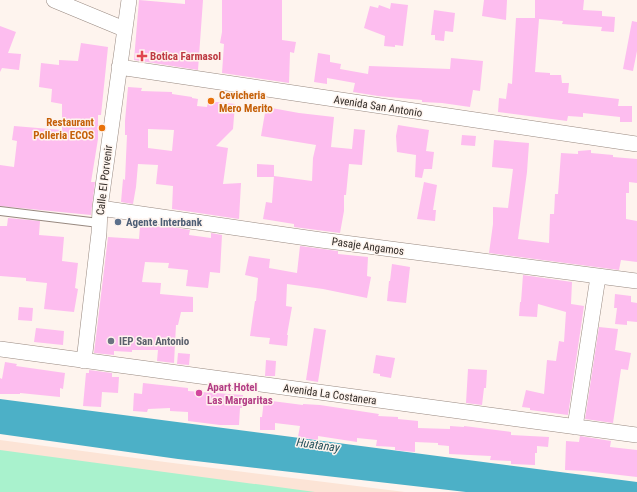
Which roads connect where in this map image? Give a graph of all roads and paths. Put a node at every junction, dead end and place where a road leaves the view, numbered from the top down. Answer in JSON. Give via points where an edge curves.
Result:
{"nodes":[{"id":1,"x":54,"y":0,"type":"edge"},
{"id":2,"x":129,"y":0,"type":"edge"},
{"id":3,"x":124,"y":29,"type":"junction"},
{"id":4,"x":119,"y":67,"type":"junction"},
{"id":5,"x":637,"y":144,"type":"edge"},
{"id":6,"x":100,"y":208,"type":"junction"},
{"id":7,"x":0,"y":211,"type":"edge"},
{"id":8,"x":99,"y":223,"type":"junction"},
{"id":9,"x":598,"y":277,"type":"junction"},
{"id":10,"x":637,"y":282,"type":"edge"},
{"id":11,"x":0,"y":349,"type":"edge"},
{"id":12,"x":84,"y":361,"type":"junction"},
{"id":13,"x":575,"y":427,"type":"junction"},
{"id":14,"x":637,"y":435,"type":"edge"}],
"edges":[{"from":1,"to":3,"type":"street"},
{"from":2,"to":3,"type":"street","name":"Calle El Porvenir"},
{"from":3,"to":4,"type":"street","name":"Calle El Porvenir"},
{"from":4,"to":5,"type":"street","name":"Avenida San Antonio"},
{"from":4,"to":6,"type":"street","name":"Calle El Porvenir"},
{"from":6,"to":8,"type":"street","name":"Calle El Porvenir"},
{"from":6,"to":9,"type":"street","name":"Pasaje Angamos"},
{"from":7,"to":8,"type":"lane"},
{"from":8,"to":12,"type":"street","name":"Calle El Porvenir"},
{"from":9,"to":10,"type":"street","name":"Pasaje Angamos"},
{"from":9,"to":13,"type":"street"},
{"from":11,"to":12,"type":"street","name":"Avenida La Costanera"},
{"from":12,"to":13,"type":"street","name":"Avenida La Costanera"},
{"from":13,"to":14,"type":"street","name":"Avenida La Costanera"}]}
